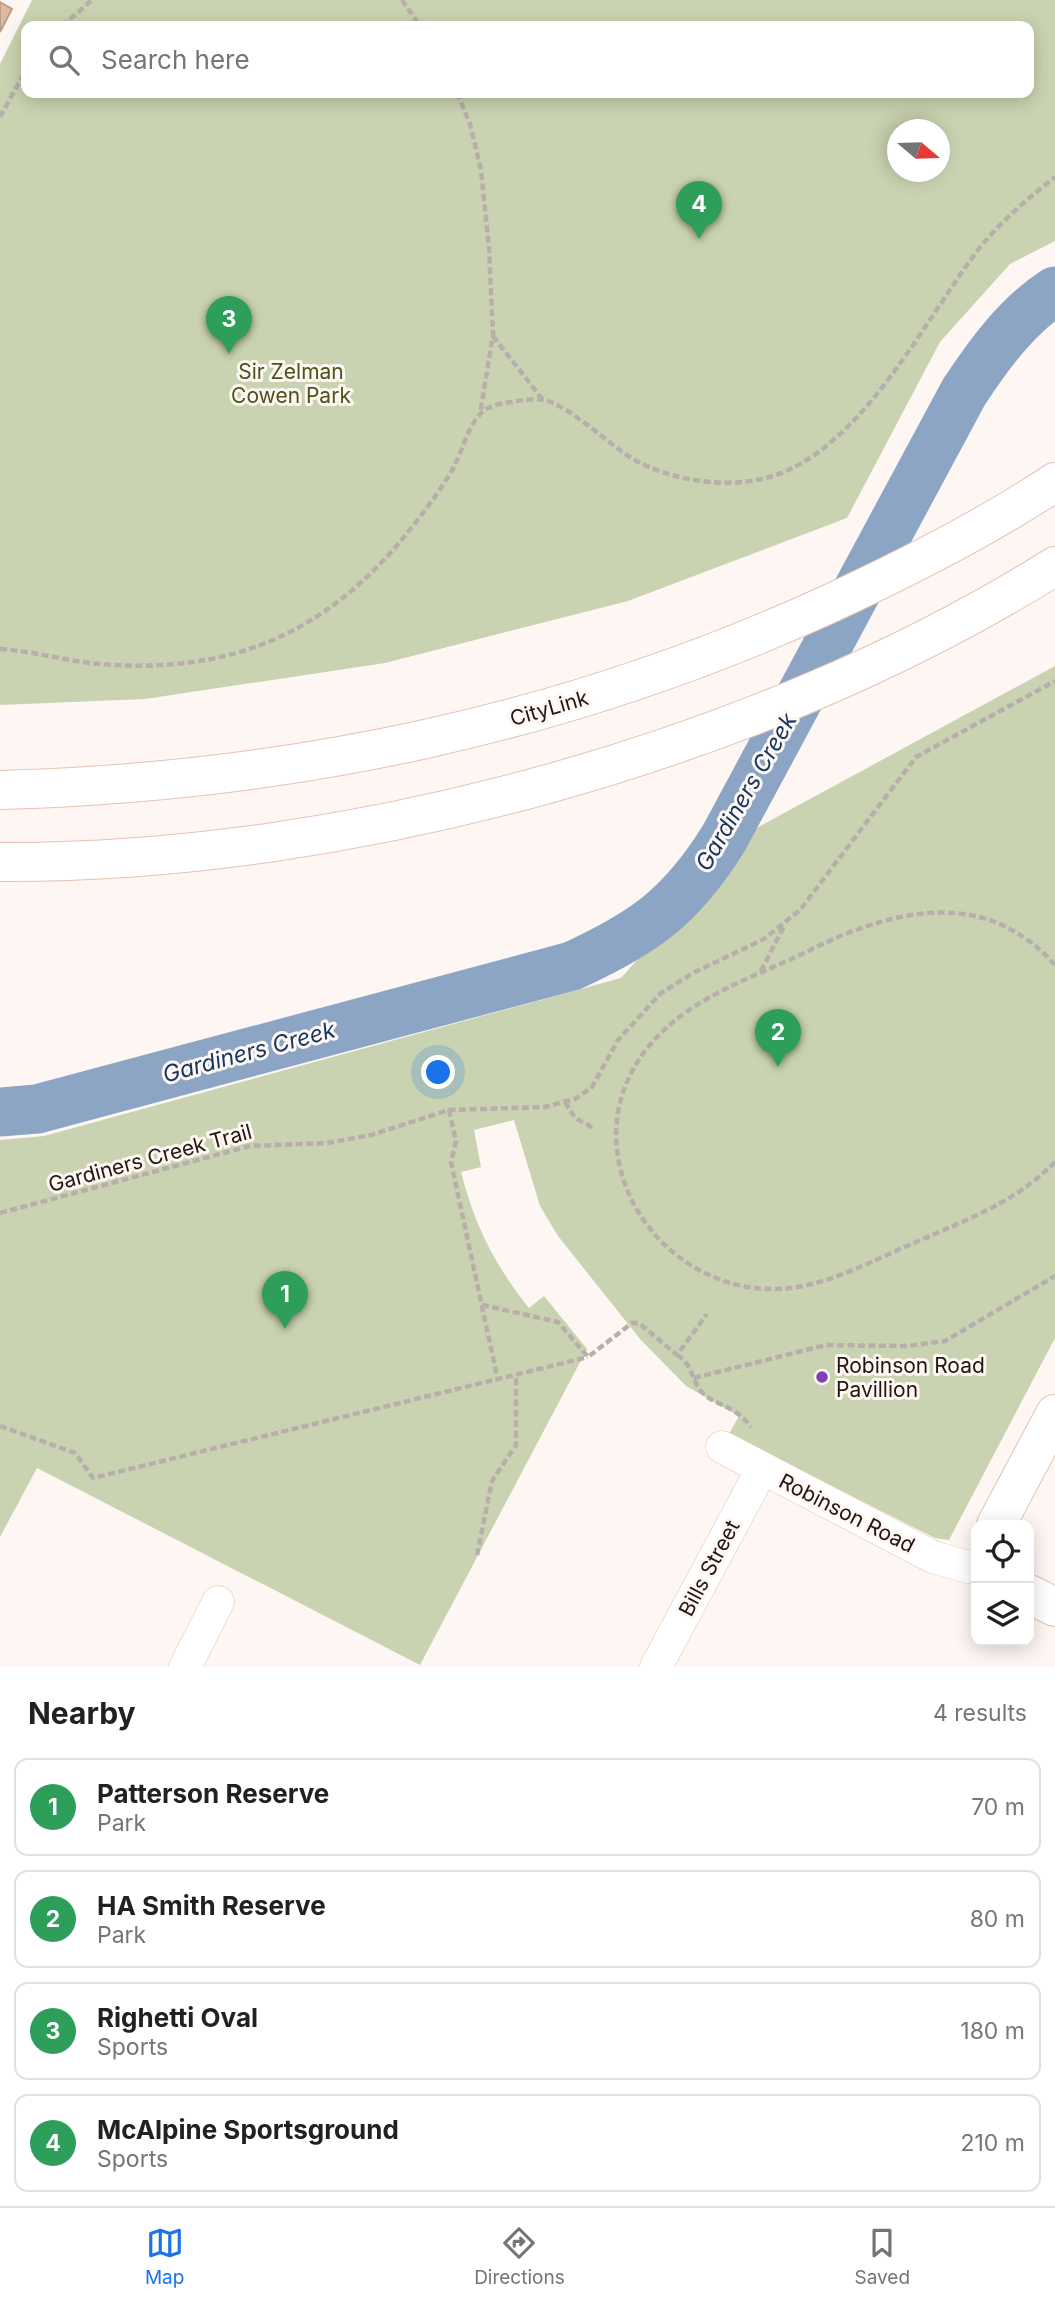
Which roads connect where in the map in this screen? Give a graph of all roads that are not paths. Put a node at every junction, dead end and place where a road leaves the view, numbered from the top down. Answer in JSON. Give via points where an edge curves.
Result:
{"nodes":[{"id":1,"x":1055,"y":482,"type":"edge"},
{"id":2,"x":1055,"y":566,"type":"edge"},
{"id":3,"x":0,"y":790,"type":"edge"},
{"id":4,"x":0,"y":862,"type":"edge"},
{"id":5,"x":1055,"y":1414,"type":"edge"},
{"id":6,"x":722,"y":1447,"type":"dead end"},
{"id":7,"x":759,"y":1467,"type":"junction"},
{"id":8,"x":999,"y":1520,"type":"edge"},
{"id":9,"x":971,"y":1566,"type":"edge"},
{"id":10,"x":1034,"y":1596,"type":"edge"},
{"id":11,"x":218,"y":1602,"type":"dead end"},
{"id":12,"x":1055,"y":1607,"type":"edge"},
{"id":13,"x":185,"y":1667,"type":"edge"},
{"id":14,"x":656,"y":1667,"type":"edge"}],
"edges":[{"from":1,"to":3,"type":"main road","name":"CityLink","via":[[932,553],[770,631],[594,695],[424,741],[309,764],[196,779]]},
{"from":2,"to":4,"type":"main road","via":[[878,662],[719,727],[556,781],[372,824],[195,850]]},
{"from":5,"to":8,"type":"main road"},
{"from":6,"to":7,"type":"street","name":"Robinson Road"},
{"from":7,"to":9,"type":"street","name":"Robinson Road","via":[[933,1557]]},
{"from":7,"to":14,"type":"street","name":"Bills Street"},
{"from":10,"to":12,"type":"main road"},
{"from":11,"to":13,"type":"street"}]}
